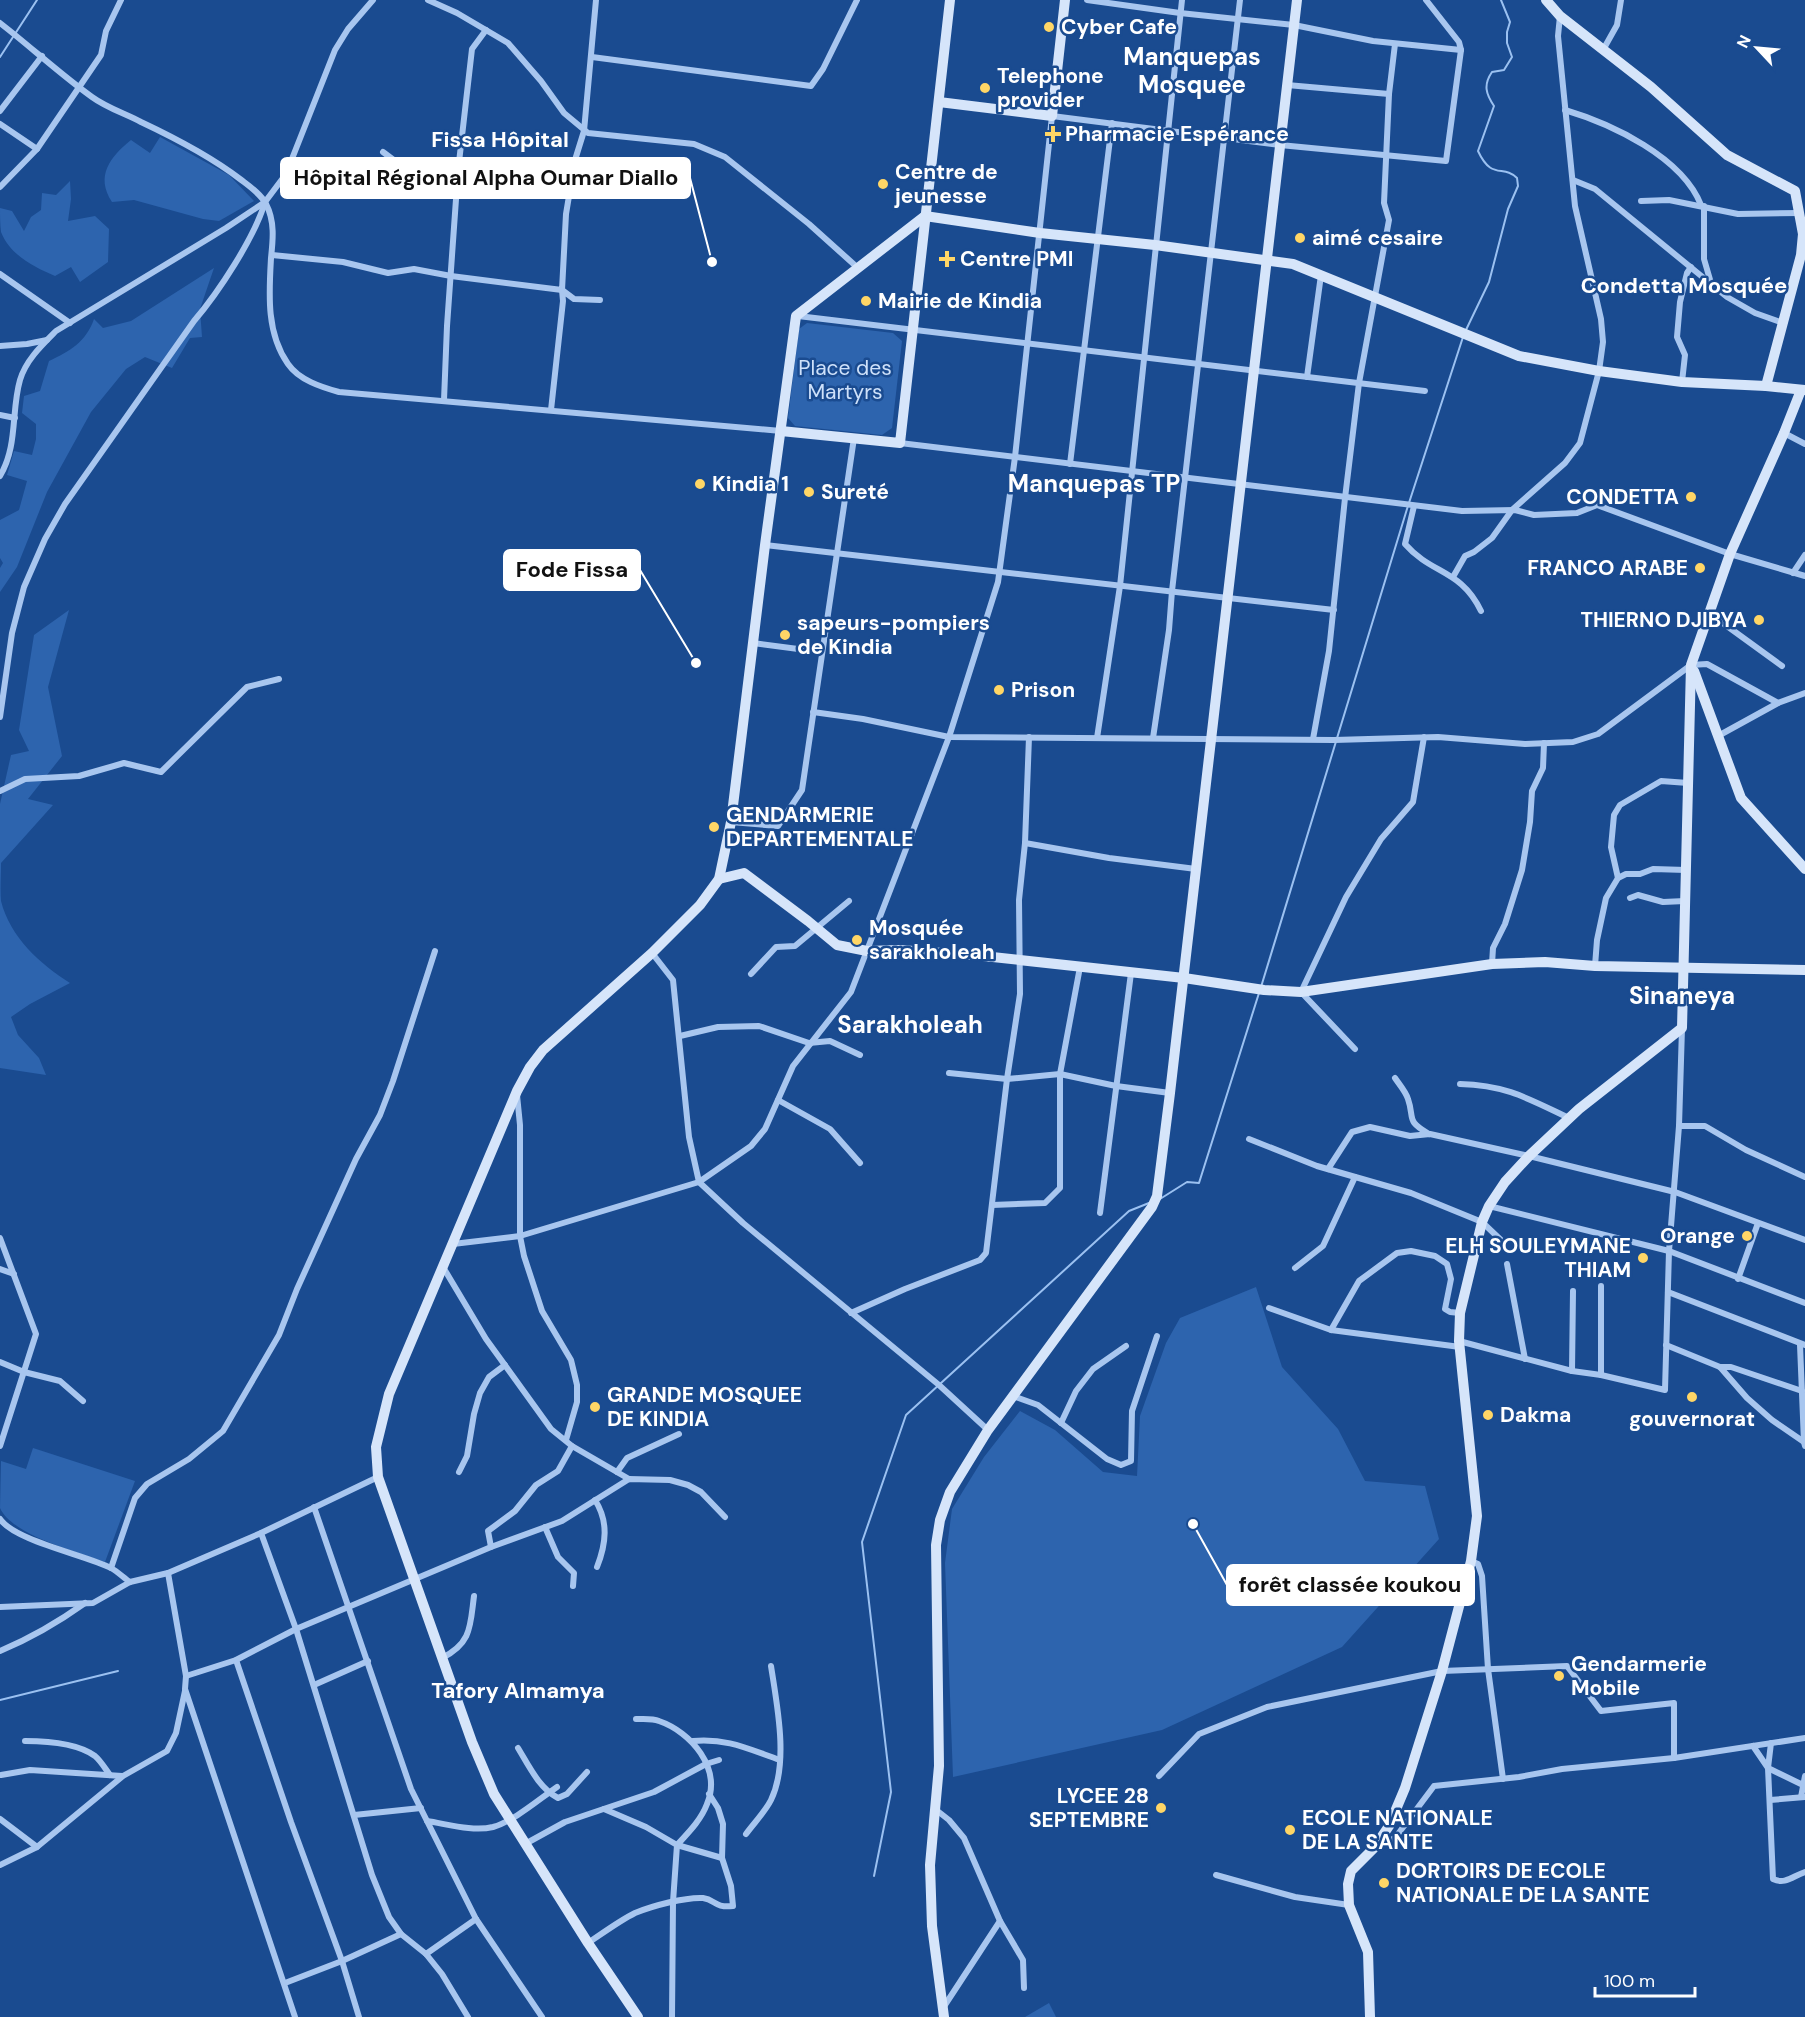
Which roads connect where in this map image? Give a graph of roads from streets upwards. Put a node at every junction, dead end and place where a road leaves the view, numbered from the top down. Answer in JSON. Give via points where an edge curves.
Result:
{"nodes":[{"id":1,"x":121,"y":0,"type":"edge"},
{"id":2,"x":373,"y":0,"type":"edge"},
{"id":3,"x":428,"y":0,"type":"edge"},
{"id":4,"x":596,"y":0,"type":"edge"},
{"id":5,"x":857,"y":0,"type":"edge"},
{"id":6,"x":950,"y":0,"type":"edge"},
{"id":7,"x":1065,"y":0,"type":"edge"},
{"id":8,"x":1087,"y":0,"type":"edge"},
{"id":9,"x":1182,"y":0,"type":"edge"},
{"id":10,"x":1240,"y":0,"type":"edge"},
{"id":11,"x":1297,"y":0,"type":"edge"},
{"id":12,"x":1426,"y":0,"type":"edge"},
{"id":13,"x":1546,"y":0,"type":"edge"},
{"id":14,"x":1621,"y":0,"type":"edge"},
{"id":15,"x":1180,"y":14,"type":"junction"},
{"id":16,"x":1560,"y":16,"type":"junction"},
{"id":17,"x":1238,"y":20,"type":"junction"},
{"id":18,"x":0,"y":23,"type":"edge"},
{"id":19,"x":1294,"y":25,"type":"junction"},
{"id":20,"x":486,"y":30,"type":"junction"},
{"id":21,"x":1395,"y":44,"type":"junction"},
{"id":22,"x":1461,"y":50,"type":"junction"},
{"id":23,"x":1603,"y":50,"type":"junction"},
{"id":24,"x":42,"y":56,"type":"junction"},
{"id":25,"x":592,"y":57,"type":"junction"},
{"id":26,"x":1287,"y":85,"type":"junction"},
{"id":27,"x":80,"y":87,"type":"junction"},
{"id":28,"x":1389,"y":94,"type":"junction"},
{"id":29,"x":939,"y":102,"type":"junction"},
{"id":30,"x":1565,"y":110,"type":"junction"},
{"id":31,"x":0,"y":111,"type":"edge"},
{"id":32,"x":1052,"y":116,"type":"junction"},
{"id":33,"x":1112,"y":123,"type":"junction"},
{"id":34,"x":0,"y":124,"type":"edge"},
{"id":35,"x":1168,"y":129,"type":"junction"},
{"id":36,"x":585,"y":131,"type":"junction"},
{"id":37,"x":1224,"y":137,"type":"junction"},
{"id":38,"x":1280,"y":145,"type":"junction"},
{"id":39,"x":37,"y":149,"type":"junction"},
{"id":40,"x":383,"y":152,"type":"dead end"},
{"id":41,"x":1386,"y":155,"type":"junction"},
{"id":42,"x":411,"y":169,"type":"dead end"},
{"id":43,"x":1573,"y":180,"type":"junction"},
{"id":44,"x":0,"y":187,"type":"edge"},
{"id":45,"x":1800,"y":191,"type":"edge"},
{"id":46,"x":1641,"y":201,"type":"dead end"},
{"id":47,"x":265,"y":202,"type":"junction"},
{"id":48,"x":1703,"y":206,"type":"junction"},
{"id":49,"x":1800,"y":213,"type":"junction"},
{"id":50,"x":925,"y":216,"type":"junction"},
{"id":51,"x":1040,"y":233,"type":"junction"},
{"id":52,"x":1804,"y":234,"type":"edge"},
{"id":53,"x":1098,"y":239,"type":"junction"},
{"id":54,"x":1155,"y":245,"type":"junction"},
{"id":55,"x":1211,"y":253,"type":"junction"},
{"id":56,"x":272,"y":255,"type":"junction"},
{"id":57,"x":1267,"y":259,"type":"junction"},
{"id":58,"x":1691,"y":267,"type":"junction"},
{"id":59,"x":858,"y":268,"type":"junction"},
{"id":60,"x":0,"y":274,"type":"edge"},
{"id":61,"x":1321,"y":275,"type":"junction"},
{"id":62,"x":451,"y":276,"type":"junction"},
{"id":63,"x":1711,"y":284,"type":"junction"},
{"id":64,"x":562,"y":290,"type":"junction"},
{"id":65,"x":1374,"y":296,"type":"junction"},
{"id":66,"x":600,"y":300,"type":"dead end"},
{"id":67,"x":796,"y":315,"type":"junction"},
{"id":68,"x":70,"y":323,"type":"junction"},
{"id":69,"x":1783,"y":323,"type":"junction"},
{"id":70,"x":912,"y":329,"type":"junction"},
{"id":71,"x":47,"y":340,"type":"junction"},
{"id":72,"x":1027,"y":343,"type":"junction"},
{"id":73,"x":0,"y":346,"type":"edge"},
{"id":74,"x":1084,"y":350,"type":"junction"},
{"id":75,"x":1144,"y":357,"type":"junction"},
{"id":76,"x":1198,"y":363,"type":"junction"},
{"id":77,"x":1254,"y":370,"type":"junction"},
{"id":78,"x":1599,"y":371,"type":"junction"},
{"id":79,"x":1307,"y":376,"type":"junction"},
{"id":80,"x":1682,"y":382,"type":"junction"},
{"id":81,"x":1359,"y":383,"type":"junction"},
{"id":82,"x":1766,"y":386,"type":"junction"},
{"id":83,"x":1803,"y":390,"type":"edge"},
{"id":84,"x":1425,"y":391,"type":"dead end"},
{"id":85,"x":444,"y":400,"type":"junction"},
{"id":86,"x":551,"y":410,"type":"junction"},
{"id":87,"x":0,"y":415,"type":"edge"},
{"id":88,"x":15,"y":418,"type":"junction"},
{"id":89,"x":781,"y":431,"type":"junction"},
{"id":90,"x":1784,"y":433,"type":"junction"},
{"id":91,"x":854,"y":437,"type":"junction"},
{"id":92,"x":900,"y":443,"type":"junction"},
{"id":93,"x":1805,"y":444,"type":"edge"},
{"id":94,"x":1015,"y":456,"type":"junction"},
{"id":95,"x":1070,"y":464,"type":"junction"},
{"id":96,"x":1132,"y":471,"type":"junction"},
{"id":97,"x":0,"y":476,"type":"edge"},
{"id":98,"x":1185,"y":478,"type":"junction"},
{"id":99,"x":1241,"y":485,"type":"junction"},
{"id":100,"x":1345,"y":498,"type":"junction"},
{"id":101,"x":1410,"y":505,"type":"junction"},
{"id":102,"x":1512,"y":510,"type":"junction"},
{"id":103,"x":765,"y":545,"type":"junction"},
{"id":104,"x":838,"y":554,"type":"junction"},
{"id":105,"x":1731,"y":554,"type":"junction"},
{"id":106,"x":1805,"y":555,"type":"edge"},
{"id":107,"x":1000,"y":572,"type":"junction"},
{"id":108,"x":1793,"y":573,"type":"junction"},
{"id":109,"x":1805,"y":576,"type":"edge"},
{"id":110,"x":1453,"y":577,"type":"junction"},
{"id":111,"x":1120,"y":586,"type":"junction"},
{"id":112,"x":1172,"y":591,"type":"junction"},
{"id":113,"x":1228,"y":598,"type":"junction"},
{"id":114,"x":1334,"y":610,"type":"junction"},
{"id":115,"x":1481,"y":611,"type":"dead end"},
{"id":116,"x":1708,"y":612,"type":"junction"},
{"id":117,"x":753,"y":643,"type":"junction"},
{"id":118,"x":821,"y":652,"type":"junction"},
{"id":119,"x":1691,"y":665,"type":"junction"},
{"id":120,"x":1782,"y":666,"type":"dead end"},
{"id":121,"x":279,"y":679,"type":"dead end"},
{"id":122,"x":1805,"y":693,"type":"edge"},
{"id":123,"x":1778,"y":703,"type":"junction"},
{"id":124,"x":813,"y":712,"type":"junction"},
{"id":125,"x":0,"y":717,"type":"edge"},
{"id":126,"x":1718,"y":736,"type":"junction"},
{"id":127,"x":949,"y":737,"type":"junction"},
{"id":128,"x":1029,"y":737,"type":"junction"},
{"id":129,"x":1212,"y":737,"type":"junction"},
{"id":130,"x":1424,"y":737,"type":"junction"},
{"id":131,"x":1097,"y":738,"type":"junction"},
{"id":132,"x":1153,"y":738,"type":"junction"},
{"id":133,"x":1313,"y":739,"type":"junction"},
{"id":134,"x":1544,"y":742,"type":"junction"},
{"id":135,"x":1688,"y":783,"type":"junction"},
{"id":136,"x":0,"y":791,"type":"edge"},
{"id":137,"x":731,"y":822,"type":"junction"},
{"id":138,"x":1025,"y":843,"type":"junction"},
{"id":139,"x":1196,"y":869,"type":"junction"},
{"id":140,"x":1805,"y":869,"type":"edge"},
{"id":141,"x":1686,"y":870,"type":"junction"},
{"id":142,"x":1618,"y":878,"type":"junction"},
{"id":143,"x":719,"y":879,"type":"junction"},
{"id":144,"x":1630,"y":898,"type":"dead end"},
{"id":145,"x":849,"y":901,"type":"dead end"},
{"id":146,"x":1685,"y":901,"type":"junction"},
{"id":147,"x":818,"y":929,"type":"junction"},
{"id":148,"x":435,"y":951,"type":"dead end"},
{"id":149,"x":867,"y":951,"type":"junction"},
{"id":150,"x":652,"y":953,"type":"junction"},
{"id":151,"x":1019,"y":960,"type":"junction"},
{"id":152,"x":1492,"y":964,"type":"junction"},
{"id":153,"x":1595,"y":966,"type":"junction"},
{"id":154,"x":1080,"y":967,"type":"junction"},
{"id":155,"x":1683,"y":967,"type":"junction"},
{"id":156,"x":1805,"y":970,"type":"edge"},
{"id":157,"x":1131,"y":973,"type":"junction"},
{"id":158,"x":751,"y":974,"type":"dead end"},
{"id":159,"x":1184,"y":978,"type":"junction"},
{"id":160,"x":1301,"y":992,"type":"junction"},
{"id":161,"x":1682,"y":1028,"type":"junction"},
{"id":162,"x":680,"y":1036,"type":"junction"},
{"id":163,"x":809,"y":1043,"type":"junction"},
{"id":164,"x":1355,"y":1049,"type":"dead end"},
{"id":165,"x":860,"y":1054,"type":"dead end"},
{"id":166,"x":949,"y":1073,"type":"dead end"},
{"id":167,"x":1060,"y":1074,"type":"junction"},
{"id":168,"x":1395,"y":1078,"type":"dead end"},
{"id":169,"x":1007,"y":1079,"type":"junction"},
{"id":170,"x":1460,"y":1084,"type":"dead end"},
{"id":171,"x":1116,"y":1086,"type":"junction"},
{"id":172,"x":517,"y":1091,"type":"junction"},
{"id":173,"x":1170,"y":1093,"type":"junction"},
{"id":174,"x":778,"y":1100,"type":"junction"},
{"id":175,"x":1569,"y":1119,"type":"junction"},
{"id":176,"x":1679,"y":1126,"type":"junction"},
{"id":177,"x":1430,"y":1134,"type":"junction"},
{"id":178,"x":1249,"y":1139,"type":"dead end"},
{"id":179,"x":1529,"y":1156,"type":"junction"},
{"id":180,"x":860,"y":1163,"type":"dead end"},
{"id":181,"x":1328,"y":1169,"type":"junction"},
{"id":182,"x":1354,"y":1177,"type":"junction"},
{"id":183,"x":1805,"y":1177,"type":"edge"},
{"id":184,"x":699,"y":1182,"type":"junction"},
{"id":185,"x":1675,"y":1192,"type":"junction"},
{"id":186,"x":992,"y":1205,"type":"junction"},
{"id":187,"x":1489,"y":1206,"type":"junction"},
{"id":188,"x":1100,"y":1213,"type":"dead end"},
{"id":189,"x":1482,"y":1222,"type":"junction"},
{"id":190,"x":1758,"y":1222,"type":"junction"},
{"id":191,"x":520,"y":1236,"type":"junction"},
{"id":192,"x":0,"y":1238,"type":"edge"},
{"id":193,"x":1805,"y":1240,"type":"edge"},
{"id":194,"x":1502,"y":1241,"type":"dead end"},
{"id":195,"x":452,"y":1244,"type":"junction"},
{"id":196,"x":1669,"y":1251,"type":"junction"},
{"id":197,"x":1507,"y":1264,"type":"dead end"},
{"id":198,"x":443,"y":1267,"type":"junction"},
{"id":199,"x":1295,"y":1268,"type":"dead end"},
{"id":200,"x":0,"y":1269,"type":"edge"},
{"id":201,"x":14,"y":1274,"type":"junction"},
{"id":202,"x":1738,"y":1279,"type":"junction"},
{"id":203,"x":1601,"y":1286,"type":"dead end"},
{"id":204,"x":1573,"y":1291,"type":"dead end"},
{"id":205,"x":1668,"y":1292,"type":"junction"},
{"id":206,"x":1805,"y":1303,"type":"edge"},
{"id":207,"x":1269,"y":1308,"type":"dead end"},
{"id":208,"x":851,"y":1313,"type":"junction"},
{"id":209,"x":1460,"y":1313,"type":"junction"},
{"id":210,"x":1331,"y":1330,"type":"junction"},
{"id":211,"x":1157,"y":1336,"type":"dead end"},
{"id":212,"x":1459,"y":1344,"type":"junction"},
{"id":213,"x":1666,"y":1345,"type":"junction"},
{"id":214,"x":1802,"y":1345,"type":"edge"},
{"id":215,"x":1126,"y":1346,"type":"dead end"},
{"id":216,"x":1525,"y":1359,"type":"junction"},
{"id":217,"x":0,"y":1362,"type":"edge"},
{"id":218,"x":505,"y":1365,"type":"junction"},
{"id":219,"x":1720,"y":1367,"type":"junction"},
{"id":220,"x":1572,"y":1371,"type":"junction"},
{"id":221,"x":24,"y":1372,"type":"junction"},
{"id":222,"x":1601,"y":1375,"type":"junction"},
{"id":223,"x":1802,"y":1390,"type":"junction"},
{"id":224,"x":1013,"y":1396,"type":"junction"},
{"id":225,"x":83,"y":1401,"type":"dead end"},
{"id":226,"x":1061,"y":1423,"type":"junction"},
{"id":227,"x":988,"y":1430,"type":"junction"},
{"id":228,"x":679,"y":1434,"type":"dead end"},
{"id":229,"x":566,"y":1440,"type":"junction"},
{"id":230,"x":1805,"y":1444,"type":"edge"},
{"id":231,"x":0,"y":1446,"type":"edge"},
{"id":232,"x":572,"y":1446,"type":"junction"},
{"id":233,"x":459,"y":1472,"type":"dead end"},
{"id":234,"x":617,"y":1472,"type":"junction"},
{"id":235,"x":378,"y":1477,"type":"junction"},
{"id":236,"x":629,"y":1479,"type":"junction"},
{"id":237,"x":595,"y":1500,"type":"junction"},
{"id":238,"x":314,"y":1507,"type":"junction"},
{"id":239,"x":725,"y":1517,"type":"dead end"},
{"id":240,"x":0,"y":1519,"type":"edge"},
{"id":241,"x":545,"y":1527,"type":"junction"},
{"id":242,"x":261,"y":1533,"type":"junction"},
{"id":243,"x":491,"y":1547,"type":"junction"},
{"id":244,"x":1471,"y":1562,"type":"junction"},
{"id":245,"x":597,"y":1567,"type":"dead end"},
{"id":246,"x":111,"y":1568,"type":"junction"},
{"id":247,"x":168,"y":1573,"type":"junction"},
{"id":248,"x":414,"y":1580,"type":"junction"},
{"id":249,"x":130,"y":1582,"type":"junction"},
{"id":250,"x":573,"y":1586,"type":"dead end"},
{"id":251,"x":474,"y":1596,"type":"dead end"},
{"id":252,"x":85,"y":1603,"type":"junction"},
{"id":253,"x":0,"y":1607,"type":"edge"},
{"id":254,"x":350,"y":1607,"type":"junction"},
{"id":255,"x":296,"y":1629,"type":"junction"},
{"id":256,"x":0,"y":1651,"type":"edge"},
{"id":257,"x":441,"y":1658,"type":"junction"},
{"id":258,"x":236,"y":1660,"type":"junction"},
{"id":259,"x":368,"y":1661,"type":"junction"},
{"id":260,"x":771,"y":1666,"type":"dead end"},
{"id":261,"x":1488,"y":1669,"type":"junction"},
{"id":262,"x":1442,"y":1671,"type":"junction"},
{"id":263,"x":186,"y":1676,"type":"junction"},
{"id":264,"x":314,"y":1685,"type":"junction"},
{"id":265,"x":186,"y":1689,"type":"junction"},
{"id":266,"x":636,"y":1719,"type":"dead end"},
{"id":267,"x":1805,"y":1738,"type":"edge"},
{"id":268,"x":693,"y":1741,"type":"junction"},
{"id":269,"x":25,"y":1742,"type":"dead end"},
{"id":270,"x":1771,"y":1743,"type":"junction"},
{"id":271,"x":1753,"y":1746,"type":"junction"},
{"id":272,"x":518,"y":1749,"type":"dead end"},
{"id":273,"x":1674,"y":1758,"type":"junction"},
{"id":274,"x":719,"y":1760,"type":"dead end"},
{"id":275,"x":780,"y":1760,"type":"junction"},
{"id":276,"x":706,"y":1764,"type":"junction"},
{"id":277,"x":1768,"y":1768,"type":"junction"},
{"id":278,"x":587,"y":1772,"type":"dead end"},
{"id":279,"x":1,"y":1775,"type":"edge"},
{"id":280,"x":110,"y":1775,"type":"junction"},
{"id":281,"x":123,"y":1776,"type":"junction"},
{"id":282,"x":1159,"y":1776,"type":"dead end"},
{"id":283,"x":1805,"y":1776,"type":"edge"},
{"id":284,"x":1503,"y":1779,"type":"junction"},
{"id":285,"x":1803,"y":1785,"type":"junction"},
{"id":286,"x":557,"y":1787,"type":"dead end"},
{"id":287,"x":548,"y":1793,"type":"junction"},
{"id":288,"x":710,"y":1794,"type":"junction"},
{"id":289,"x":1803,"y":1797,"type":"edge"},
{"id":290,"x":1770,"y":1800,"type":"junction"},
{"id":291,"x":421,"y":1808,"type":"junction"},
{"id":292,"x":604,"y":1809,"type":"junction"},
{"id":293,"x":935,"y":1809,"type":"junction"},
{"id":294,"x":354,"y":1815,"type":"junction"},
{"id":295,"x":0,"y":1819,"type":"edge"},
{"id":296,"x":509,"y":1819,"type":"junction"},
{"id":297,"x":427,"y":1821,"type":"junction"},
{"id":298,"x":746,"y":1834,"type":"dead end"},
{"id":299,"x":524,"y":1844,"type":"junction"},
{"id":300,"x":677,"y":1845,"type":"junction"},
{"id":301,"x":37,"y":1847,"type":"junction"},
{"id":302,"x":1374,"y":1848,"type":"junction"},
{"id":303,"x":722,"y":1858,"type":"junction"},
{"id":304,"x":0,"y":1865,"type":"edge"},
{"id":305,"x":1805,"y":1872,"type":"edge"},
{"id":306,"x":1216,"y":1875,"type":"dead end"},
{"id":307,"x":673,"y":1902,"type":"junction"},
{"id":308,"x":1349,"y":1905,"type":"junction"},
{"id":309,"x":476,"y":1919,"type":"junction"},
{"id":310,"x":1000,"y":1921,"type":"junction"},
{"id":311,"x":401,"y":1934,"type":"junction"},
{"id":312,"x":588,"y":1943,"type":"junction"},
{"id":313,"x":426,"y":1954,"type":"junction"},
{"id":314,"x":342,"y":1961,"type":"junction"},
{"id":315,"x":285,"y":1983,"type":"junction"},
{"id":316,"x":1024,"y":1988,"type":"dead end"},
{"id":317,"x":944,"y":2013,"type":"edge"},
{"id":318,"x":295,"y":2017,"type":"edge"},
{"id":319,"x":359,"y":2017,"type":"edge"},
{"id":320,"x":468,"y":2017,"type":"edge"},
{"id":321,"x":542,"y":2017,"type":"edge"},
{"id":322,"x":638,"y":2017,"type":"edge"},
{"id":323,"x":672,"y":2017,"type":"edge"},
{"id":324,"x":1370,"y":2017,"type":"edge"}],
"edges":[{"from":1,"to":27,"type":"street","via":[[106,32],[101,55]]},
{"from":2,"to":47,"type":"street","via":[[335,50],[286,174]]},
{"from":3,"to":20,"type":"street"},
{"from":4,"to":25,"type":"street"},
{"from":5,"to":25,"type":"street","via":[[811,86]]},
{"from":6,"to":29,"type":"street"},
{"from":7,"to":32,"type":"street"},
{"from":8,"to":15,"type":"street"},
{"from":9,"to":15,"type":"street"},
{"from":10,"to":17,"type":"street"},
{"from":11,"to":19,"type":"street"},
{"from":12,"to":22,"type":"street"},
{"from":13,"to":16,"type":"street"},
{"from":14,"to":23,"type":"street","via":[[1617,25]]},
{"from":15,"to":17,"type":"street"},
{"from":15,"to":35,"type":"street"},
{"from":16,"to":23,"type":"street"},
{"from":16,"to":30,"type":"street","via":[[1558,36]]},
{"from":17,"to":19,"type":"street"},
{"from":17,"to":37,"type":"street"},
{"from":18,"to":24,"type":"street"},
{"from":19,"to":21,"type":"street"},
{"from":19,"to":26,"type":"street"},
{"from":20,"to":36,"type":"street","via":[[508,43],[564,113]]},
{"from":20,"to":62,"type":"street","via":[[472,49]]},
{"from":21,"to":22,"type":"street"},
{"from":21,"to":28,"type":"street"},
{"from":22,"to":41,"type":"street","via":[[1446,161]]},
{"from":23,"to":45,"type":"street","via":[[1727,155]]},
{"from":24,"to":27,"type":"street"},
{"from":24,"to":31,"type":"street"},
{"from":25,"to":36,"type":"street"},
{"from":26,"to":28,"type":"street"},
{"from":26,"to":38,"type":"street"},
{"from":27,"to":39,"type":"street"},
{"from":27,"to":47,"type":"street","via":[[94,99],[169,135],[229,170]]},
{"from":28,"to":41,"type":"street"},
{"from":29,"to":32,"type":"street"},
{"from":29,"to":50,"type":"street"},
{"from":30,"to":43,"type":"street"},
{"from":30,"to":48,"type":"street","via":[[1590,117],[1641,143],[1682,174]]},
{"from":32,"to":33,"type":"street"},
{"from":32,"to":51,"type":"street"},
{"from":33,"to":35,"type":"street"},
{"from":33,"to":53,"type":"street"},
{"from":34,"to":39,"type":"street"},
{"from":35,"to":37,"type":"street"},
{"from":35,"to":54,"type":"street"},
{"from":36,"to":59,"type":"street","via":[[694,144],[725,157],[810,224]]},
{"from":36,"to":64,"type":"street","via":[[575,160],[566,214]]},
{"from":37,"to":38,"type":"street"},
{"from":37,"to":55,"type":"street"},
{"from":38,"to":41,"type":"street"},
{"from":38,"to":57,"type":"street"},
{"from":39,"to":44,"type":"street"},
{"from":40,"to":42,"type":"street"},
{"from":41,"to":65,"type":"street","via":[[1384,203],[1389,220]]},
{"from":43,"to":58,"type":"street","via":[[1595,189]]},
{"from":43,"to":78,"type":"street","via":[[1600,319],[1603,342]]},
{"from":45,"to":49,"type":"street"},
{"from":46,"to":48,"type":"street","via":[[1669,200]]},
{"from":47,"to":56,"type":"street","via":[[271,215]]},
{"from":47,"to":68,"type":"street"},
{"from":47,"to":125,"type":"street","via":[[260,219],[211,302],[64,504],[45,539],[24,587],[12,633]]},
{"from":48,"to":49,"type":"street","via":[[1738,214]]},
{"from":48,"to":63,"type":"street","via":[[1704,259]]},
{"from":49,"to":52,"type":"street"},
{"from":50,"to":51,"type":"street"},
{"from":50,"to":59,"type":"street"},
{"from":50,"to":70,"type":"street"},
{"from":51,"to":53,"type":"street"},
{"from":51,"to":72,"type":"street"},
{"from":52,"to":69,"type":"street"},
{"from":53,"to":54,"type":"street"},
{"from":53,"to":74,"type":"street"},
{"from":54,"to":55,"type":"street"},
{"from":54,"to":75,"type":"street"},
{"from":55,"to":57,"type":"street"},
{"from":55,"to":76,"type":"street"},
{"from":56,"to":62,"type":"street","via":[[343,262],[388,273],[414,268]]},
{"from":56,"to":85,"type":"street","via":[[272,322],[288,365],[302,377],[339,392]]},
{"from":57,"to":61,"type":"street"},
{"from":57,"to":77,"type":"street"},
{"from":58,"to":63,"type":"street"},
{"from":58,"to":80,"type":"street","via":[[1680,302],[1677,337],[1685,355]]},
{"from":59,"to":67,"type":"street"},
{"from":60,"to":68,"type":"street"},
{"from":61,"to":65,"type":"street"},
{"from":61,"to":79,"type":"street"},
{"from":62,"to":64,"type":"street"},
{"from":62,"to":85,"type":"street"},
{"from":63,"to":69,"type":"street","via":[[1755,313]]},
{"from":64,"to":66,"type":"street","via":[[574,299]]},
{"from":64,"to":86,"type":"street"},
{"from":65,"to":78,"type":"street","via":[[1519,356]]},
{"from":65,"to":81,"type":"street"},
{"from":67,"to":70,"type":"street"},
{"from":67,"to":89,"type":"street"},
{"from":68,"to":71,"type":"street"},
{"from":69,"to":82,"type":"street"},
{"from":70,"to":72,"type":"street"},
{"from":70,"to":92,"type":"street"},
{"from":71,"to":73,"type":"street"},
{"from":71,"to":88,"type":"street","via":[[30,359],[20,379]]},
{"from":72,"to":74,"type":"street"},
{"from":72,"to":94,"type":"street"},
{"from":74,"to":75,"type":"street"},
{"from":74,"to":95,"type":"street"},
{"from":75,"to":76,"type":"street"},
{"from":75,"to":96,"type":"street"},
{"from":76,"to":77,"type":"street"},
{"from":76,"to":98,"type":"street"},
{"from":77,"to":79,"type":"street"},
{"from":77,"to":99,"type":"street"},
{"from":78,"to":80,"type":"street"},
{"from":78,"to":102,"type":"street","via":[[1574,453]]},
{"from":79,"to":81,"type":"street"},
{"from":80,"to":82,"type":"street"},
{"from":81,"to":84,"type":"street"},
{"from":81,"to":100,"type":"street"},
{"from":82,"to":83,"type":"street"},
{"from":83,"to":90,"type":"street"},
{"from":85,"to":86,"type":"street"},
{"from":86,"to":89,"type":"street"},
{"from":87,"to":88,"type":"street"},
{"from":88,"to":97,"type":"street","via":[[10,452]]},
{"from":89,"to":91,"type":"street"},
{"from":89,"to":103,"type":"street"},
{"from":90,"to":93,"type":"street"},
{"from":90,"to":105,"type":"street"},
{"from":91,"to":92,"type":"street"},
{"from":91,"to":104,"type":"street"},
{"from":92,"to":94,"type":"street"},
{"from":94,"to":95,"type":"street"},
{"from":94,"to":107,"type":"street"},
{"from":95,"to":96,"type":"street"},
{"from":96,"to":98,"type":"street"},
{"from":96,"to":111,"type":"street"},
{"from":98,"to":99,"type":"street"},
{"from":98,"to":112,"type":"street"},
{"from":99,"to":100,"type":"street"},
{"from":99,"to":113,"type":"street"},
{"from":100,"to":101,"type":"street"},
{"from":100,"to":114,"type":"street"},
{"from":101,"to":102,"type":"street","via":[[1461,511]]},
{"from":101,"to":110,"type":"street","via":[[1405,544],[1415,556]]},
{"from":102,"to":105,"type":"street","via":[[1533,515],[1577,513],[1597,505]]},
{"from":102,"to":110,"type":"street","via":[[1492,538],[1465,556]]},
{"from":103,"to":104,"type":"street"},
{"from":103,"to":117,"type":"street"},
{"from":104,"to":107,"type":"street"},
{"from":104,"to":118,"type":"street"},
{"from":105,"to":108,"type":"street"},
{"from":105,"to":116,"type":"street"},
{"from":106,"to":108,"type":"street"},
{"from":107,"to":111,"type":"street"},
{"from":107,"to":127,"type":"street"},
{"from":108,"to":109,"type":"street"},
{"from":110,"to":115,"type":"street","via":[[1468,588]]},
{"from":111,"to":112,"type":"street"},
{"from":111,"to":131,"type":"street"},
{"from":112,"to":113,"type":"street"},
{"from":112,"to":132,"type":"street"},
{"from":113,"to":114,"type":"street"},
{"from":113,"to":129,"type":"street"},
{"from":114,"to":133,"type":"street"},
{"from":116,"to":119,"type":"street"},
{"from":116,"to":120,"type":"street"},
{"from":117,"to":118,"type":"street"},
{"from":117,"to":137,"type":"street"},
{"from":118,"to":124,"type":"street"},
{"from":119,"to":123,"type":"street","via":[[1707,664]]},
{"from":119,"to":126,"type":"street"},
{"from":119,"to":134,"type":"street","via":[[1598,734],[1573,742]]},
{"from":119,"to":135,"type":"street"},
{"from":121,"to":136,"type":"street","via":[[247,687],[161,772],[124,763],[79,776],[25,779]]},
{"from":122,"to":123,"type":"street"},
{"from":123,"to":126,"type":"street"},
{"from":124,"to":127,"type":"street"},
{"from":124,"to":137,"type":"street","via":[[802,790],[778,826]]},
{"from":126,"to":140,"type":"street","via":[[1741,798]]},
{"from":127,"to":128,"type":"street"},
{"from":127,"to":149,"type":"street"},
{"from":128,"to":131,"type":"street"},
{"from":128,"to":138,"type":"street"},
{"from":129,"to":132,"type":"street"},
{"from":129,"to":133,"type":"street"},
{"from":129,"to":139,"type":"street"},
{"from":130,"to":133,"type":"street"},
{"from":130,"to":134,"type":"street"},
{"from":130,"to":160,"type":"street","via":[[1413,802],[1381,839],[1346,897]]},
{"from":131,"to":132,"type":"street"},
{"from":134,"to":152,"type":"street","via":[[1543,768],[1532,791],[1522,870],[1493,948]]},
{"from":135,"to":141,"type":"street"},
{"from":135,"to":142,"type":"street","via":[[1661,781],[1620,805],[1614,815],[1611,847]]},
{"from":137,"to":143,"type":"street"},
{"from":138,"to":139,"type":"street"},
{"from":138,"to":151,"type":"street","via":[[1019,900]]},
{"from":139,"to":159,"type":"street"},
{"from":141,"to":142,"type":"street","via":[[1653,869]]},
{"from":141,"to":146,"type":"street"},
{"from":142,"to":153,"type":"street","via":[[1606,898]]},
{"from":143,"to":147,"type":"street","via":[[744,873]]},
{"from":143,"to":150,"type":"street","via":[[700,905]]},
{"from":144,"to":146,"type":"street","via":[[1638,895],[1663,902]]},
{"from":145,"to":147,"type":"street"},
{"from":146,"to":155,"type":"street"},
{"from":147,"to":149,"type":"street","via":[[837,945]]},
{"from":147,"to":158,"type":"street","via":[[795,946],[776,947]]},
{"from":148,"to":246,"type":"street","via":[[380,1115],[356,1159],[279,1335],[223,1431],[189,1459],[147,1484],[135,1498]]},
{"from":149,"to":151,"type":"street"},
{"from":149,"to":163,"type":"street","via":[[851,992]]},
{"from":150,"to":162,"type":"street","via":[[673,980]]},
{"from":150,"to":172,"type":"street","via":[[549,1044]]},
{"from":151,"to":154,"type":"street"},
{"from":151,"to":169,"type":"street","via":[[1020,994]]},
{"from":152,"to":153,"type":"street","via":[[1545,962]]},
{"from":152,"to":160,"type":"street"},
{"from":153,"to":155,"type":"street"},
{"from":154,"to":157,"type":"street"},
{"from":154,"to":167,"type":"street"},
{"from":155,"to":156,"type":"street"},
{"from":155,"to":161,"type":"street"},
{"from":157,"to":159,"type":"street"},
{"from":157,"to":171,"type":"street"},
{"from":159,"to":160,"type":"street"},
{"from":159,"to":173,"type":"street"},
{"from":160,"to":164,"type":"street"},
{"from":161,"to":175,"type":"street"},
{"from":161,"to":176,"type":"street"},
{"from":162,"to":163,"type":"street","via":[[718,1027],[759,1026]]},
{"from":162,"to":184,"type":"street","via":[[689,1137]]},
{"from":163,"to":165,"type":"street","via":[[830,1041]]},
{"from":163,"to":174,"type":"street","via":[[793,1066]]},
{"from":166,"to":169,"type":"street"},
{"from":167,"to":169,"type":"street"},
{"from":167,"to":171,"type":"street"},
{"from":167,"to":186,"type":"street","via":[[1060,1188],[1045,1203]]},
{"from":168,"to":177,"type":"street","via":[[1408,1098],[1411,1118]]},
{"from":169,"to":186,"type":"street"},
{"from":170,"to":175,"type":"street","via":[[1510,1090]]},
{"from":171,"to":173,"type":"street"},
{"from":171,"to":188,"type":"street"},
{"from":172,"to":191,"type":"street"},
{"from":172,"to":195,"type":"street"},
{"from":173,"to":224,"type":"street","via":[[1157,1196],[1152,1207]]},
{"from":174,"to":180,"type":"street","via":[[830,1129]]},
{"from":174,"to":184,"type":"street","via":[[765,1130],[751,1146]]},
{"from":175,"to":179,"type":"street"},
{"from":176,"to":183,"type":"street","via":[[1705,1126]]},
{"from":176,"to":185,"type":"street"},
{"from":177,"to":179,"type":"street"},
{"from":177,"to":181,"type":"street","via":[[1410,1136],[1370,1127],[1352,1132]]},
{"from":178,"to":181,"type":"street"},
{"from":179,"to":185,"type":"street"},
{"from":179,"to":187,"type":"street"},
{"from":181,"to":182,"type":"street"},
{"from":182,"to":189,"type":"street","via":[[1411,1193]]},
{"from":182,"to":199,"type":"street","via":[[1323,1246]]},
{"from":184,"to":191,"type":"street"},
{"from":184,"to":208,"type":"street"},
{"from":185,"to":190,"type":"street"},
{"from":185,"to":196,"type":"street"},
{"from":186,"to":208,"type":"street","via":[[986,1253],[980,1260]]},
{"from":187,"to":189,"type":"street"},
{"from":187,"to":196,"type":"street"},
{"from":189,"to":194,"type":"street"},
{"from":189,"to":209,"type":"street"},
{"from":190,"to":193,"type":"street"},
{"from":190,"to":202,"type":"street"},
{"from":191,"to":195,"type":"street"},
{"from":191,"to":229,"type":"street","via":[[542,1311],[571,1360],[578,1385]]},
{"from":192,"to":201,"type":"street"},
{"from":195,"to":198,"type":"street"},
{"from":196,"to":202,"type":"street"},
{"from":196,"to":205,"type":"street"},
{"from":197,"to":216,"type":"street"},
{"from":198,"to":218,"type":"street"},
{"from":198,"to":235,"type":"street","via":[[389,1395],[376,1447]]},
{"from":200,"to":201,"type":"street"},
{"from":201,"to":221,"type":"street","via":[[36,1334]]},
{"from":202,"to":206,"type":"street"},
{"from":203,"to":222,"type":"street"},
{"from":204,"to":220,"type":"street"},
{"from":205,"to":213,"type":"street"},
{"from":205,"to":214,"type":"street"},
{"from":207,"to":210,"type":"street"},
{"from":208,"to":227,"type":"street"},
{"from":209,"to":210,"type":"street","via":[[1445,1309],[1451,1279],[1447,1264],[1435,1256],[1411,1251],[1397,1253],[1359,1281]]},
{"from":209,"to":212,"type":"street"},
{"from":210,"to":212,"type":"street"},
{"from":211,"to":226,"type":"street","via":[[1132,1411],[1131,1461],[1120,1465],[1107,1459]]},
{"from":212,"to":216,"type":"street"},
{"from":212,"to":244,"type":"street","via":[[1476,1516]]},
{"from":213,"to":219,"type":"street"},
{"from":213,"to":222,"type":"street","via":[[1665,1390]]},
{"from":214,"to":223,"type":"street"},
{"from":215,"to":226,"type":"street","via":[[1093,1369],[1076,1391]]},
{"from":216,"to":220,"type":"street"},
{"from":217,"to":221,"type":"street"},
{"from":218,"to":229,"type":"street","via":[[551,1429]]},
{"from":218,"to":233,"type":"street","via":[[489,1377],[480,1393]]},
{"from":219,"to":223,"type":"street"},
{"from":219,"to":230,"type":"street","via":[[1747,1398]]},
{"from":220,"to":222,"type":"street"},
{"from":221,"to":225,"type":"street","via":[[60,1381]]},
{"from":221,"to":231,"type":"street"},
{"from":223,"to":230,"type":"street"},
{"from":224,"to":226,"type":"street","via":[[1038,1405]]},
{"from":224,"to":227,"type":"street"},
{"from":227,"to":293,"type":"street","via":[[950,1492],[936,1545],[939,1766]]},
{"from":228,"to":234,"type":"street","via":[[627,1458]]},
{"from":229,"to":232,"type":"street"},
{"from":232,"to":234,"type":"street"},
{"from":232,"to":243,"type":"street","via":[[558,1471],[536,1485],[515,1511],[488,1531]]},
{"from":234,"to":236,"type":"street"},
{"from":235,"to":238,"type":"street"},
{"from":235,"to":248,"type":"street"},
{"from":236,"to":237,"type":"street"},
{"from":236,"to":239,"type":"street","via":[[670,1479],[688,1485],[701,1492]]},
{"from":237,"to":241,"type":"street"},
{"from":237,"to":245,"type":"street","via":[[604,1516],[604,1547]]},
{"from":238,"to":242,"type":"street"},
{"from":238,"to":254,"type":"street"},
{"from":240,"to":246,"type":"street","via":[[28,1538]]},
{"from":241,"to":243,"type":"street"},
{"from":241,"to":250,"type":"street","via":[[558,1557],[574,1573]]},
{"from":242,"to":247,"type":"street"},
{"from":242,"to":255,"type":"street"},
{"from":243,"to":248,"type":"street"},
{"from":244,"to":261,"type":"street","via":[[1478,1564],[1482,1576]]},
{"from":244,"to":262,"type":"street"},
{"from":246,"to":249,"type":"street"},
{"from":247,"to":249,"type":"street"},
{"from":247,"to":263,"type":"street"},
{"from":248,"to":254,"type":"street"},
{"from":248,"to":257,"type":"street"},
{"from":249,"to":252,"type":"street","via":[[93,1603]]},
{"from":251,"to":257,"type":"street","via":[[470,1633],[455,1651]]},
{"from":252,"to":253,"type":"street"},
{"from":252,"to":256,"type":"street","via":[[30,1639]]},
{"from":254,"to":255,"type":"street"},
{"from":254,"to":259,"type":"street"},
{"from":255,"to":258,"type":"street"},
{"from":255,"to":264,"type":"street"},
{"from":257,"to":296,"type":"street","via":[[472,1742]]},
{"from":258,"to":263,"type":"street"},
{"from":258,"to":314,"type":"street"},
{"from":259,"to":264,"type":"street"},
{"from":259,"to":291,"type":"street"},
{"from":260,"to":275,"type":"street","via":[[780,1728]]},
{"from":261,"to":262,"type":"street"},
{"from":261,"to":273,"type":"street","via":[[1567,1666],[1601,1711],[1674,1703]]},
{"from":261,"to":284,"type":"street"},
{"from":262,"to":282,"type":"street","via":[[1267,1707],[1199,1734]]},
{"from":262,"to":302,"type":"street","via":[[1405,1788],[1389,1826]]},
{"from":263,"to":265,"type":"street"},
{"from":264,"to":294,"type":"street"},
{"from":265,"to":281,"type":"street","via":[[176,1733],[167,1751]]},
{"from":265,"to":315,"type":"street"},
{"from":266,"to":268,"type":"street","via":[[658,1720]]},
{"from":267,"to":270,"type":"street"},
{"from":268,"to":275,"type":"street","via":[[731,1743]]},
{"from":268,"to":276,"type":"street"},
{"from":269,"to":280,"type":"street","via":[[69,1745],[95,1756]]},
{"from":270,"to":271,"type":"street"},
{"from":270,"to":277,"type":"street"},
{"from":271,"to":273,"type":"street"},
{"from":271,"to":277,"type":"street"},
{"from":272,"to":287,"type":"street"},
{"from":273,"to":284,"type":"street"},
{"from":274,"to":276,"type":"street"},
{"from":275,"to":298,"type":"street","via":[[771,1801]]},
{"from":276,"to":288,"type":"street"},
{"from":276,"to":292,"type":"street","via":[[654,1792]]},
{"from":277,"to":285,"type":"street"},
{"from":277,"to":290,"type":"street"},
{"from":278,"to":287,"type":"street","via":[[567,1794],[558,1798]]},
{"from":279,"to":280,"type":"street","via":[[30,1770]]},
{"from":280,"to":281,"type":"street"},
{"from":281,"to":301,"type":"street"},
{"from":283,"to":285,"type":"street"},
{"from":284,"to":302,"type":"street","via":[[1434,1785],[1395,1838]]},
{"from":285,"to":289,"type":"street"},
{"from":286,"to":287,"type":"street"},
{"from":287,"to":296,"type":"street"},
{"from":288,"to":300,"type":"street","via":[[696,1824]]},
{"from":288,"to":303,"type":"street","via":[[723,1824]]},
{"from":289,"to":290,"type":"street"},
{"from":290,"to":305,"type":"street","via":[[1773,1878],[1785,1881]]},
{"from":291,"to":294,"type":"street"},
{"from":291,"to":297,"type":"street"},
{"from":292,"to":299,"type":"street","via":[[565,1822]]},
{"from":292,"to":300,"type":"street"},
{"from":293,"to":310,"type":"street","via":[[964,1838]]},
{"from":293,"to":317,"type":"street","via":[[930,1865],[932,1926]]},
{"from":294,"to":311,"type":"street","via":[[372,1875],[389,1917]]},
{"from":295,"to":301,"type":"street"},
{"from":296,"to":297,"type":"street","via":[[492,1827],[474,1828]]},
{"from":296,"to":299,"type":"street"},
{"from":297,"to":309,"type":"street"},
{"from":299,"to":312,"type":"street"},
{"from":300,"to":303,"type":"street"},
{"from":300,"to":307,"type":"street"},
{"from":301,"to":304,"type":"street"},
{"from":302,"to":308,"type":"street","via":[[1351,1871]]},
{"from":303,"to":307,"type":"street","via":[[734,1906],[722,1907],[701,1898]]},
{"from":306,"to":308,"type":"street","via":[[1295,1897]]},
{"from":307,"to":312,"type":"street","via":[[635,1913]]},
{"from":307,"to":323,"type":"street"},
{"from":308,"to":324,"type":"street","via":[[1368,1952]]},
{"from":309,"to":313,"type":"street"},
{"from":309,"to":321,"type":"street"},
{"from":310,"to":316,"type":"street","via":[[1023,1960]]},
{"from":310,"to":317,"type":"street"},
{"from":311,"to":313,"type":"street"},
{"from":311,"to":314,"type":"street"},
{"from":312,"to":322,"type":"street"},
{"from":313,"to":320,"type":"street"},
{"from":314,"to":315,"type":"street"},
{"from":314,"to":319,"type":"street"},
{"from":315,"to":318,"type":"street"}]}
